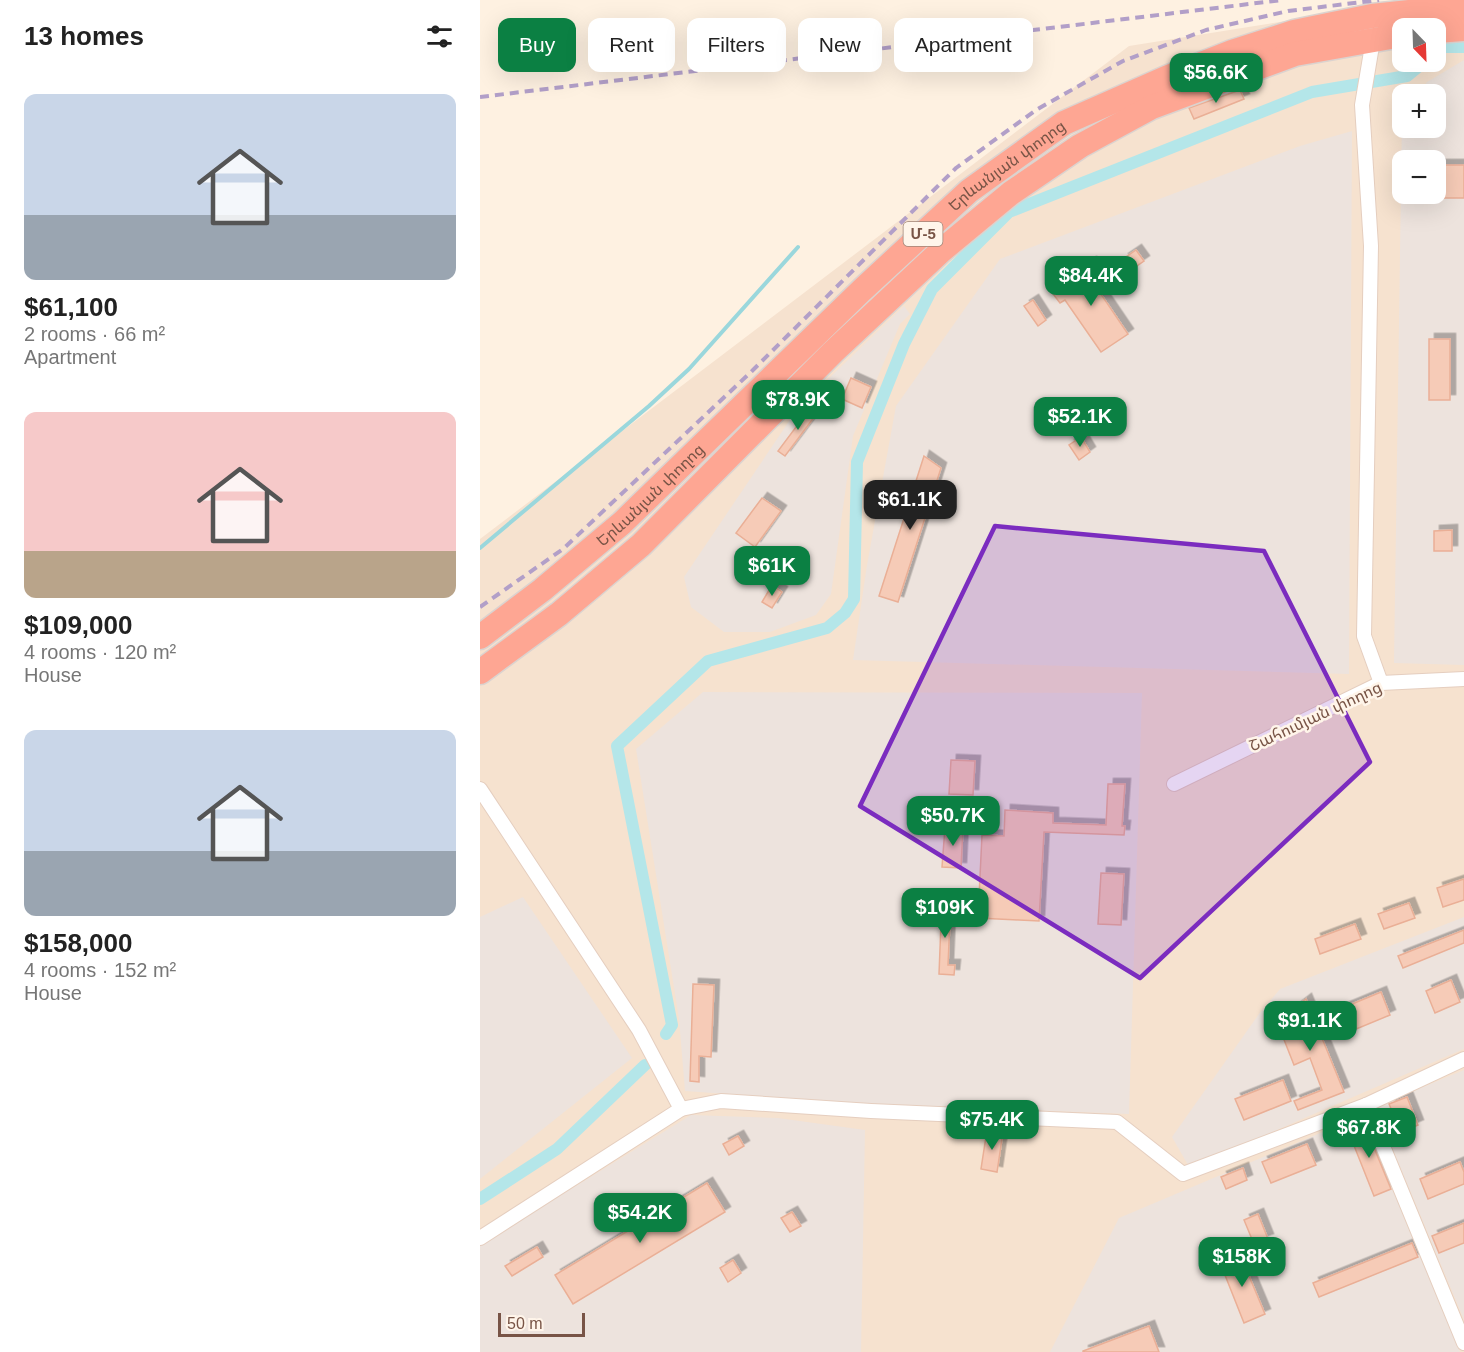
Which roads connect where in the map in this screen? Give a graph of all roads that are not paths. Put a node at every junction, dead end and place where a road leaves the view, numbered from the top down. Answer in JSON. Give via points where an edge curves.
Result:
{"nodes":[{"id":1,"x":1464,"y":6,"type":"edge"},
{"id":2,"x":1464,"y":29,"type":"edge"},
{"id":3,"x":1446,"y":30,"type":"edge"},
{"id":4,"x":1392,"y":37,"type":"edge"},
{"id":5,"x":1373,"y":40,"type":"junction"},
{"id":6,"x":480,"y":637,"type":"edge"},
{"id":7,"x":480,"y":672,"type":"edge"},
{"id":8,"x":1464,"y":679,"type":"edge"},
{"id":9,"x":1381,"y":683,"type":"junction"},
{"id":10,"x":1174,"y":784,"type":"dead end"},
{"id":11,"x":480,"y":789,"type":"edge"},
{"id":12,"x":1464,"y":1059,"type":"edge"},
{"id":13,"x":1366,"y":1105,"type":"junction"},
{"id":14,"x":681,"y":1109,"type":"junction"},
{"id":15,"x":480,"y":1238,"type":"edge"},
{"id":16,"x":1464,"y":1342,"type":"edge"}],
"edges":[{"from":1,"to":6,"type":"highway","name":"Երևանյան փողոց","number":"Մ-5","via":[[1372,16],[1294,32],[1166,78],[1064,123],[969,191],[622,523]]},
{"from":2,"to":3,"type":"highway"},
{"from":4,"to":5,"type":"highway","name":"Երևանյան փողոց","number":"Մ-5"},
{"from":5,"to":7,"type":"highway","name":"Երևանյան փողոց","number":"Մ-5","via":[[1295,54],[1152,107],[1080,146],[1011,193],[941,251],[833,352],[641,545],[559,614]]},
{"from":5,"to":9,"type":"street","via":[[1362,105],[1371,246],[1364,636]]},
{"from":8,"to":9,"type":"street","name":"Շահումյան փողոց"},
{"from":9,"to":10,"type":"street","name":"Շահումյան փողոց"},
{"from":11,"to":14,"type":"street","via":[[639,1030]]},
{"from":12,"to":13,"type":"street"},
{"from":13,"to":14,"type":"street","via":[[1183,1174],[1117,1122],[721,1101]]},
{"from":13,"to":16,"type":"street"},
{"from":14,"to":15,"type":"street"}]}
